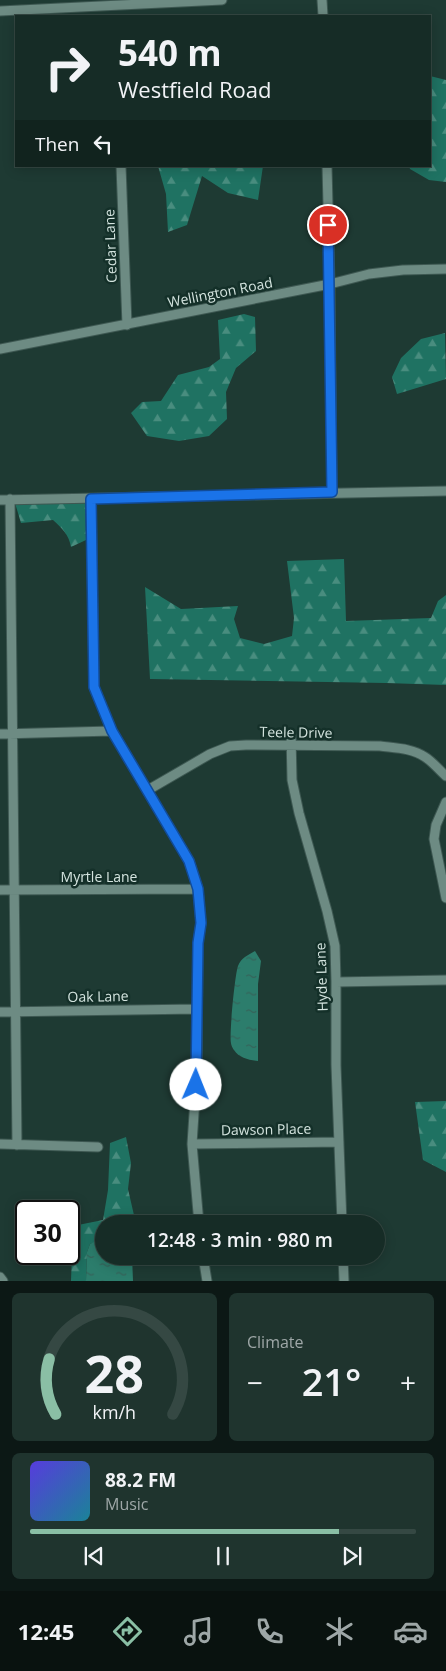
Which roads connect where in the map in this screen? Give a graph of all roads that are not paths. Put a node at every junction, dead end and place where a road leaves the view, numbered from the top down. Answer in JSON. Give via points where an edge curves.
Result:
{"nodes":[{"id":1,"x":222,"y":0,"type":"edge"},
{"id":2,"x":322,"y":0,"type":"edge"},
{"id":3,"x":115,"y":5,"type":"junction"},
{"id":4,"x":0,"y":10,"type":"edge"},
{"id":5,"x":115,"y":15,"type":"edge"},
{"id":6,"x":323,"y":15,"type":"edge"},
{"id":7,"x":121,"y":167,"type":"edge"},
{"id":8,"x":327,"y":167,"type":"edge"},
{"id":9,"x":446,"y":269,"type":"edge"},
{"id":10,"x":330,"y":284,"type":"junction"},
{"id":11,"x":127,"y":325,"type":"junction"},
{"id":12,"x":0,"y":349,"type":"edge"},
{"id":13,"x":446,"y":491,"type":"edge"},
{"id":14,"x":332,"y":492,"type":"junction"},
{"id":15,"x":10,"y":499,"type":"junction"},
{"id":16,"x":91,"y":499,"type":"junction"},
{"id":17,"x":0,"y":500,"type":"edge"},
{"id":18,"x":112,"y":731,"type":"junction"},
{"id":19,"x":0,"y":734,"type":"edge"},
{"id":20,"x":13,"y":734,"type":"junction"},
{"id":21,"x":291,"y":735,"type":"dead end"},
{"id":22,"x":291,"y":746,"type":"junction"},
{"id":23,"x":446,"y":776,"type":"edge"},
{"id":24,"x":148,"y":790,"type":"junction"},
{"id":25,"x":446,"y":802,"type":"edge"},
{"id":26,"x":198,"y":889,"type":"junction"},
{"id":27,"x":0,"y":890,"type":"edge"},
{"id":28,"x":15,"y":890,"type":"junction"},
{"id":29,"x":446,"y":898,"type":"edge"},
{"id":30,"x":446,"y":980,"type":"edge"},
{"id":31,"x":336,"y":982,"type":"junction"},
{"id":32,"x":196,"y":1008,"type":"junction"},
{"id":33,"x":0,"y":1012,"type":"edge"},
{"id":34,"x":16,"y":1012,"type":"junction"},
{"id":35,"x":339,"y":1142,"type":"junction"},
{"id":36,"x":0,"y":1144,"type":"edge"},
{"id":37,"x":192,"y":1144,"type":"junction"},
{"id":38,"x":17,"y":1145,"type":"junction"},
{"id":39,"x":98,"y":1147,"type":"dead end"},
{"id":40,"x":198,"y":1215,"type":"edge"},
{"id":41,"x":342,"y":1215,"type":"edge"},
{"id":42,"x":204,"y":1265,"type":"edge"},
{"id":43,"x":343,"y":1265,"type":"edge"},
{"id":44,"x":0,"y":1278,"type":"edge"},
{"id":45,"x":3,"y":1281,"type":"edge"},
{"id":46,"x":207,"y":1281,"type":"edge"},
{"id":47,"x":344,"y":1281,"type":"edge"}],
"edges":[{"from":1,"to":3,"type":"street"},
{"from":2,"to":6,"type":"street"},
{"from":3,"to":4,"type":"street"},
{"from":3,"to":5,"type":"street"},
{"from":7,"to":11,"type":"street","name":"Cedar Lane"},
{"from":8,"to":10,"type":"street"},
{"from":9,"to":10,"type":"street","name":"Wellington Road","via":[[369,274]]},
{"from":10,"to":11,"type":"street","name":"Wellington Road"},
{"from":10,"to":14,"type":"street"},
{"from":11,"to":12,"type":"street","name":"Wellington Road"},
{"from":13,"to":14,"type":"street"},
{"from":14,"to":16,"type":"street"},
{"from":15,"to":16,"type":"street"},
{"from":15,"to":17,"type":"street"},
{"from":15,"to":20,"type":"street"},
{"from":16,"to":18,"type":"street","via":[[93,676],[94,687]]},
{"from":18,"to":20,"type":"street"},
{"from":18,"to":24,"type":"street"},
{"from":19,"to":20,"type":"street"},
{"from":20,"to":28,"type":"street"},
{"from":21,"to":22,"type":"street","name":"Hyde Lane"},
{"from":22,"to":23,"type":"street","name":"Teele Drive","via":[[401,749],[426,758]]},
{"from":22,"to":24,"type":"street","name":"Teele Drive","via":[[230,746]]},
{"from":22,"to":31,"type":"street","name":"Hyde Lane","via":[[292,780],[299,813],[335,946]]},
{"from":24,"to":26,"type":"street","via":[[189,861]]},
{"from":25,"to":29,"type":"street","via":[[434,839]]},
{"from":26,"to":28,"type":"street","name":"Myrtle Lane"},
{"from":26,"to":32,"type":"street","via":[[201,923]]},
{"from":27,"to":28,"type":"street","name":"Myrtle Lane"},
{"from":28,"to":34,"type":"street"},
{"from":30,"to":31,"type":"street"},
{"from":31,"to":35,"type":"street","name":"Hyde Lane"},
{"from":32,"to":34,"type":"street","name":"Oak Lane"},
{"from":32,"to":37,"type":"street","via":[[197,1068]]},
{"from":33,"to":34,"type":"street","name":"Oak Lane"},
{"from":34,"to":38,"type":"street"},
{"from":35,"to":37,"type":"street","name":"Dawson Place"},
{"from":35,"to":41,"type":"street","name":"Hyde Lane"},
{"from":36,"to":38,"type":"street"},
{"from":37,"to":40,"type":"street"},
{"from":38,"to":39,"type":"street"},
{"from":42,"to":46,"type":"street"},
{"from":43,"to":47,"type":"street"},
{"from":44,"to":45,"type":"street"}]}
